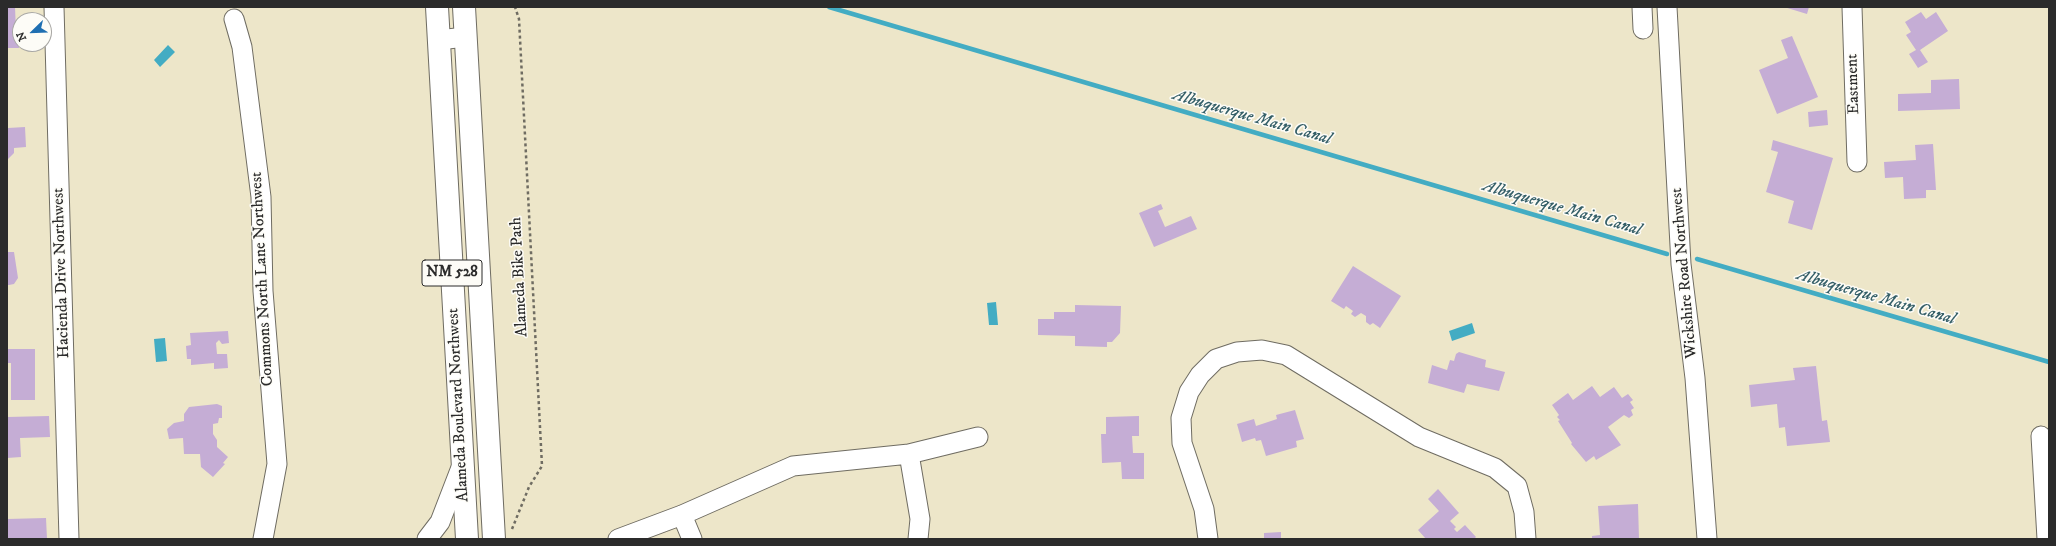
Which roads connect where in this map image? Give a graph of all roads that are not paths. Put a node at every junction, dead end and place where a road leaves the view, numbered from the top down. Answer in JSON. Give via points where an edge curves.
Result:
{"nodes":[{"id":1,"x":54,"y":7,"type":"edge"},
{"id":2,"x":437,"y":7,"type":"edge"},
{"id":3,"x":464,"y":7,"type":"edge"},
{"id":4,"x":1642,"y":7,"type":"edge"},
{"id":5,"x":1667,"y":7,"type":"edge"},
{"id":6,"x":1852,"y":7,"type":"edge"},
{"id":7,"x":234,"y":19,"type":"dead end"},
{"id":8,"x":1643,"y":29,"type":"dead end"},
{"id":9,"x":465,"y":37,"type":"junction"},
{"id":10,"x":438,"y":40,"type":"junction"},
{"id":11,"x":1857,"y":162,"type":"dead end"},
{"id":12,"x":2041,"y":436,"type":"dead end"},
{"id":13,"x":978,"y":437,"type":"dead end"},
{"id":14,"x":909,"y":454,"type":"junction"},
{"id":15,"x":463,"y":462,"type":"junction"},
{"id":16,"x":682,"y":515,"type":"junction"},
{"id":17,"x":502,"y":536,"type":"edge"},
{"id":18,"x":69,"y":539,"type":"edge"},
{"id":19,"x":263,"y":539,"type":"edge"},
{"id":20,"x":427,"y":539,"type":"edge"},
{"id":21,"x":467,"y":539,"type":"edge"},
{"id":22,"x":618,"y":539,"type":"edge"},
{"id":23,"x":692,"y":539,"type":"edge"},
{"id":24,"x":918,"y":539,"type":"edge"},
{"id":25,"x":1208,"y":539,"type":"edge"},
{"id":26,"x":1526,"y":539,"type":"edge"},
{"id":27,"x":1707,"y":539,"type":"edge"},
{"id":28,"x":2047,"y":539,"type":"edge"}],
"edges":[{"from":1,"to":18,"type":"street","name":"Hacienda Drive Northwest"},
{"from":2,"to":10,"type":"main road","name":"Alameda Boulevard Northwest","number":"NM 528"},
{"from":3,"to":9,"type":"main road","name":"Alameda Boulevard Northwest","number":"NM 528"},
{"from":4,"to":8,"type":"street"},
{"from":5,"to":27,"type":"street","name":"Wickshire Road Northwest","via":[[1681,264],[1695,378]]},
{"from":6,"to":11,"type":"street","name":"Eastment"},
{"from":7,"to":19,"type":"street","name":"Commons North Lane Northwest","via":[[242,47],[261,197],[264,290],[277,464]]},
{"from":9,"to":10,"type":"street"},
{"from":9,"to":17,"type":"main road","name":"Alameda Boulevard Northwest","number":"NM 528"},
{"from":10,"to":15,"type":"main road","name":"Alameda Boulevard Northwest","number":"NM 528"},
{"from":12,"to":28,"type":"street"},
{"from":13,"to":14,"type":"street"},
{"from":14,"to":16,"type":"street","via":[[793,466]]},
{"from":14,"to":24,"type":"street","via":[[920,518]]},
{"from":15,"to":20,"type":"street","via":[[440,522]]},
{"from":15,"to":21,"type":"main road","name":"Alameda Boulevard Northwest","number":"NM 528"},
{"from":16,"to":22,"type":"street"},
{"from":16,"to":23,"type":"street"},
{"from":25,"to":26,"type":"street","via":[[1204,509],[1182,443],[1181,418],[1189,392],[1200,375],[1216,359],[1236,352],[1262,350],[1286,356],[1419,437],[1495,468],[1517,486],[1524,512]]}]}
